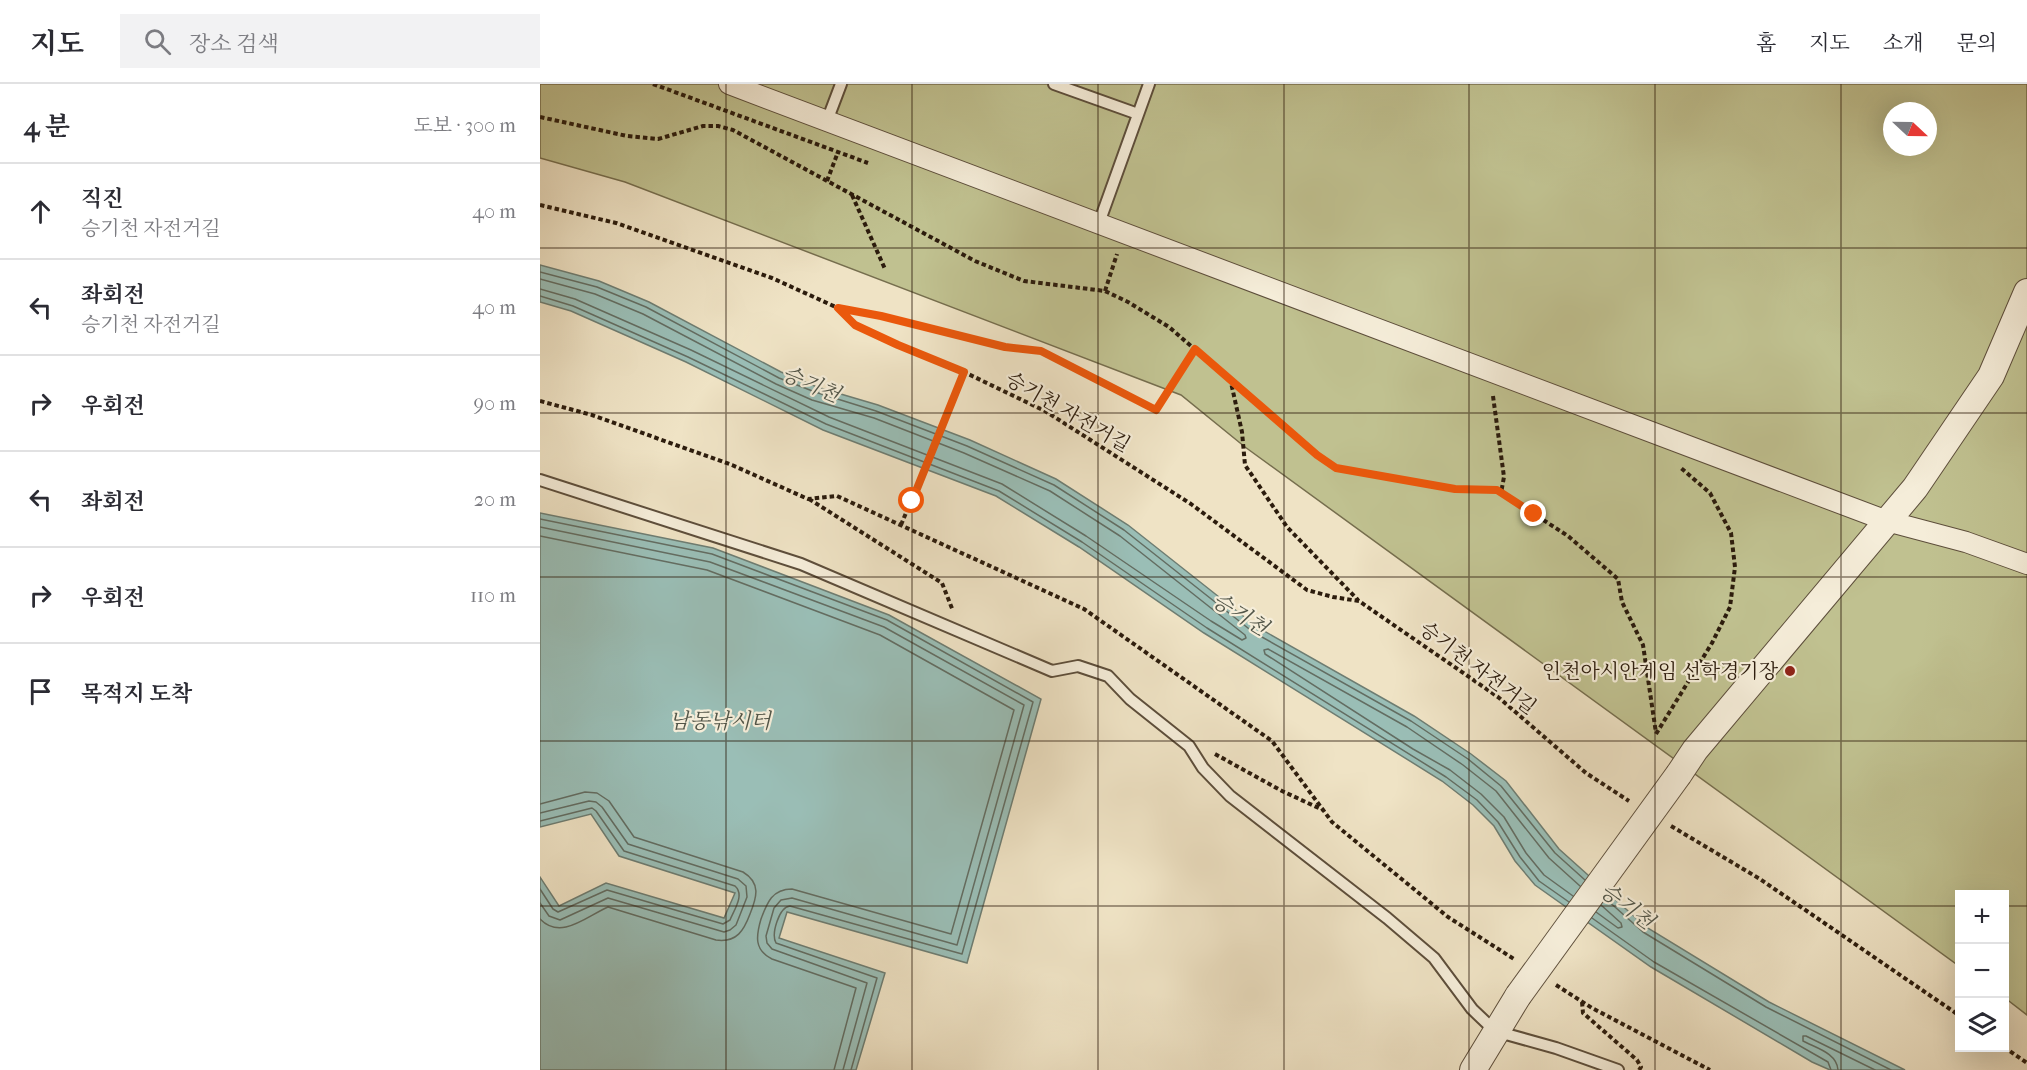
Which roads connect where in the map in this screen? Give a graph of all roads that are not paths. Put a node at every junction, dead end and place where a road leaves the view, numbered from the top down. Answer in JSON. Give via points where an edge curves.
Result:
{"nodes":[{"id":1,"x":729,"y":84,"type":"edge"},
{"id":2,"x":841,"y":84,"type":"edge"},
{"id":3,"x":1054,"y":84,"type":"edge"},
{"id":4,"x":1149,"y":84,"type":"edge"},
{"id":5,"x":1138,"y":114,"type":"junction"},
{"id":6,"x":827,"y":121,"type":"junction"},
{"id":7,"x":1099,"y":223,"type":"junction"},
{"id":8,"x":2027,"y":292,"type":"edge"},
{"id":9,"x":540,"y":480,"type":"edge"},
{"id":10,"x":1887,"y":521,"type":"junction"},
{"id":11,"x":2027,"y":564,"type":"edge"},
{"id":12,"x":1495,"y":1031,"type":"junction"},
{"id":13,"x":1473,"y":1070,"type":"edge"},
{"id":14,"x":1618,"y":1070,"type":"edge"}],
"edges":[{"from":1,"to":6,"type":"street"},
{"from":2,"to":6,"type":"lane"},
{"from":3,"to":5,"type":"lane"},
{"from":4,"to":5,"type":"lane"},
{"from":5,"to":7,"type":"lane"},
{"from":6,"to":7,"type":"street"},
{"from":7,"to":10,"type":"street"},
{"from":8,"to":10,"type":"street","via":[[1991,376],[1915,488]]},
{"from":9,"to":12,"type":"lane","via":[[801,564],[1052,671],[1078,666],[1108,676],[1130,699],[1190,746],[1203,768],[1230,796],[1434,958],[1472,1009]]},
{"from":10,"to":11,"type":"street","via":[[1966,542]]},
{"from":10,"to":12,"type":"street","bridge":true,"via":[[1695,750]]},
{"from":12,"to":13,"type":"street"},
{"from":12,"to":14,"type":"lane"}]}
